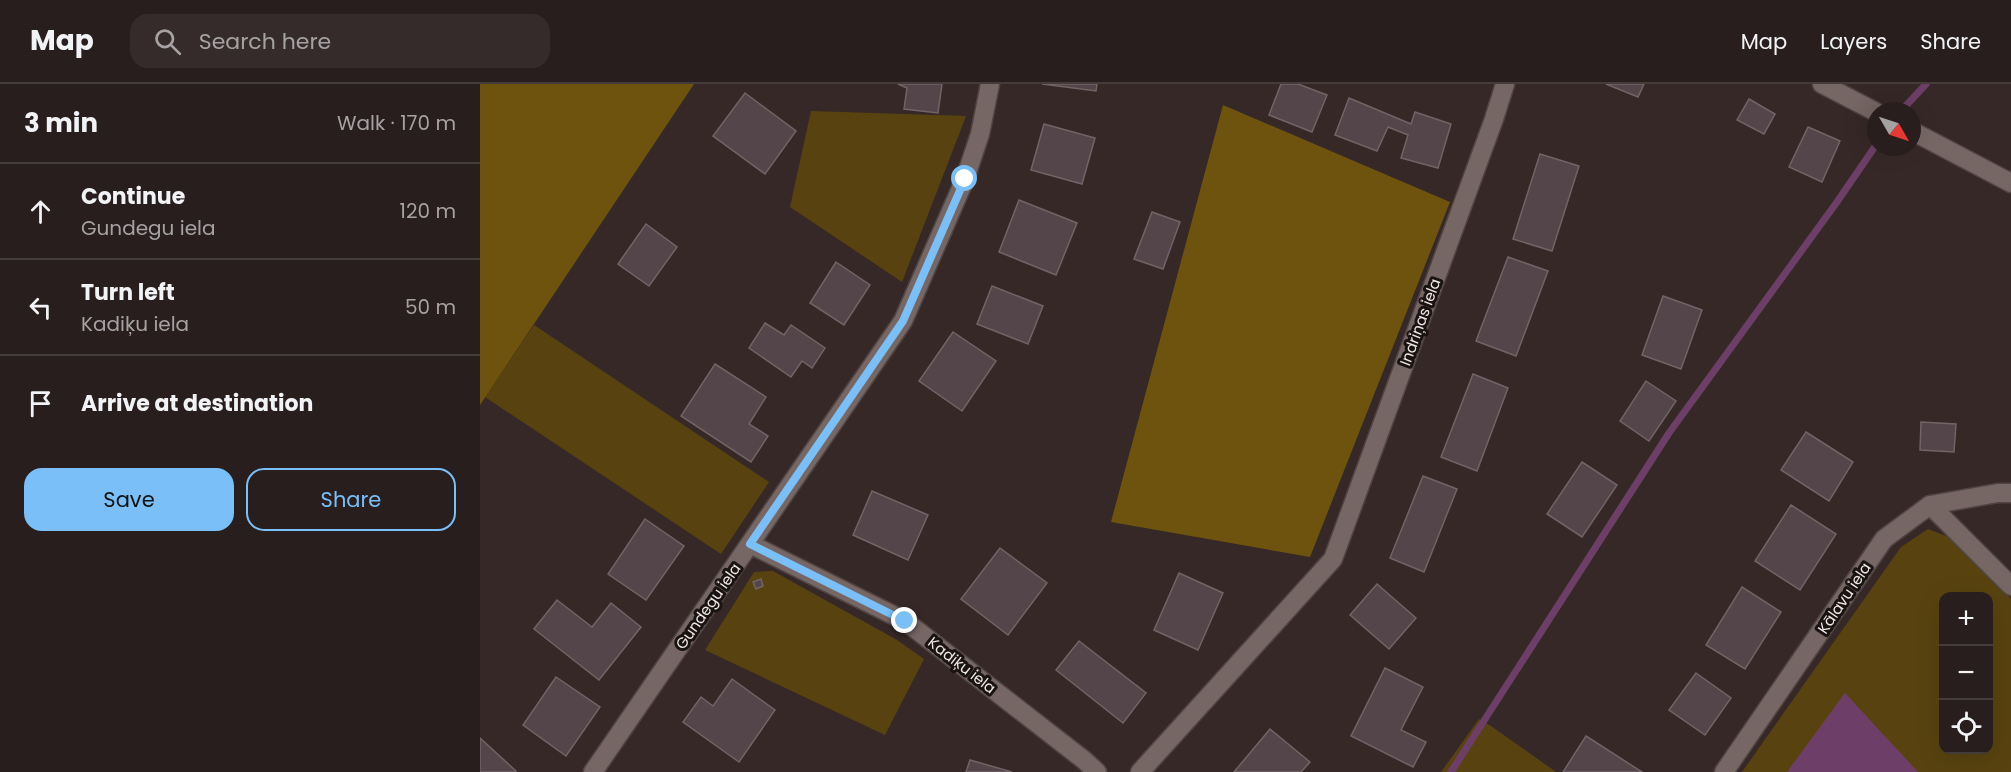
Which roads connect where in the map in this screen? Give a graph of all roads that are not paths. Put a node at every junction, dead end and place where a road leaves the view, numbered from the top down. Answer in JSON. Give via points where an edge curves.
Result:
{"nodes":[{"id":1,"x":990,"y":84,"type":"edge"},
{"id":2,"x":1505,"y":84,"type":"edge"},
{"id":3,"x":1822,"y":84,"type":"edge"},
{"id":4,"x":1867,"y":107,"type":"edge"},
{"id":5,"x":1921,"y":136,"type":"edge"},
{"id":6,"x":2011,"y":183,"type":"edge"},
{"id":7,"x":2011,"y":493,"type":"edge"},
{"id":8,"x":1930,"y":505,"type":"junction"},
{"id":9,"x":750,"y":544,"type":"junction"},
{"id":10,"x":2011,"y":586,"type":"edge"},
{"id":11,"x":594,"y":772,"type":"edge"},
{"id":12,"x":1097,"y":772,"type":"edge"},
{"id":13,"x":1140,"y":772,"type":"edge"},
{"id":14,"x":1724,"y":772,"type":"edge"}],
"edges":[{"from":1,"to":9,"type":"street","name":"Gundegu iela","via":[[980,134],[965,179],[903,321]]},
{"from":2,"to":13,"type":"street","name":"Indriņas iela","via":[[1333,559]]},
{"from":3,"to":4,"type":"street"},
{"from":5,"to":6,"type":"street"},
{"from":7,"to":8,"type":"street","name":"Kālavu iela"},
{"from":8,"to":10,"type":"street"},
{"from":8,"to":14,"type":"street","name":"Kālavu iela","via":[[1884,539]]},
{"from":9,"to":11,"type":"street","name":"Gundegu iela"},
{"from":9,"to":12,"type":"street","name":"Kadiķu iela","via":[[905,621]]}]}
